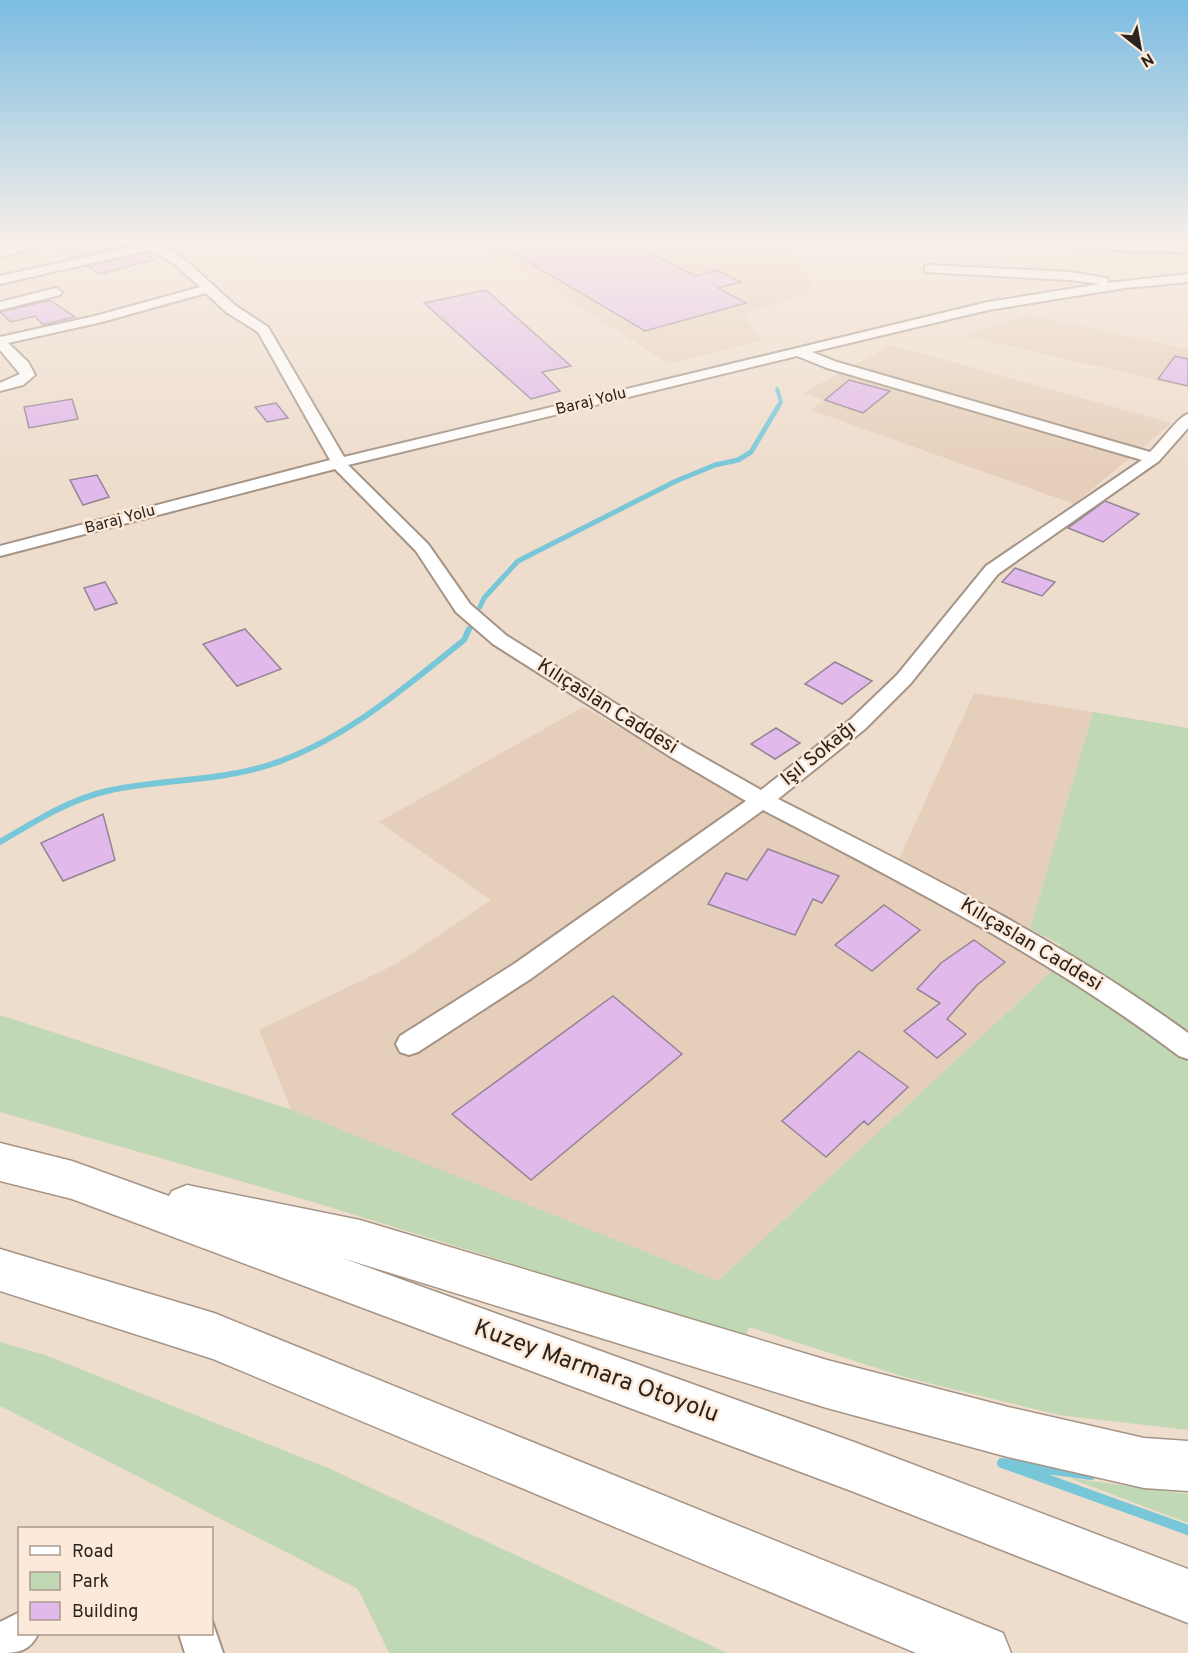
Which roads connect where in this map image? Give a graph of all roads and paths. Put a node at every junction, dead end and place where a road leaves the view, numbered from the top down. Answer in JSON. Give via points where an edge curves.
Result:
{"nodes":[{"id":1,"x":104,"y":317,"type":"edge"},
{"id":2,"x":243,"y":317,"type":"edge"},
{"id":3,"x":942,"y":317,"type":"edge"},
{"id":4,"x":0,"y":342,"type":"edge"},
{"id":5,"x":799,"y":352,"type":"junction"},
{"id":6,"x":0,"y":387,"type":"edge"},
{"id":7,"x":1188,"y":418,"type":"edge"},
{"id":8,"x":1153,"y":458,"type":"junction"},
{"id":9,"x":339,"y":463,"type":"junction"},
{"id":10,"x":0,"y":551,"type":"edge"},
{"id":11,"x":762,"y":800,"type":"junction"},
{"id":12,"x":409,"y":1044,"type":"dead end"},
{"id":13,"x":1188,"y":1048,"type":"edge"},
{"id":14,"x":0,"y":1162,"type":"edge"},
{"id":15,"x":72,"y":1180,"type":"junction"},
{"id":16,"x":0,"y":1270,"type":"edge"},
{"id":17,"x":1188,"y":1466,"type":"edge"},
{"id":18,"x":1188,"y":1596,"type":"edge"},
{"id":19,"x":849,"y":1598,"type":"junction"},
{"id":20,"x":18,"y":1632,"type":"edge"},
{"id":21,"x":198,"y":1635,"type":"edge"},
{"id":22,"x":0,"y":1643,"type":"edge"},
{"id":23,"x":204,"y":1653,"type":"edge"},
{"id":24,"x":964,"y":1653,"type":"edge"},
{"id":25,"x":983,"y":1653,"type":"edge"}],
"edges":[{"from":1,"to":4,"type":"street"},
{"from":2,"to":9,"type":"street","name":"Kılıçaslan Caddesi","via":[[263,330]]},
{"from":3,"to":5,"type":"street","name":"Baraj Yolu"},
{"from":4,"to":6,"type":"street","via":[[28,375]]},
{"from":5,"to":8,"type":"street"},
{"from":5,"to":9,"type":"street","name":"Baraj Yolu"},
{"from":7,"to":8,"type":"street","name":"Işıl Sokağı"},
{"from":8,"to":11,"type":"street","name":"Işıl Sokağı","via":[[992,570],[904,679],[858,724]]},
{"from":9,"to":10,"type":"street","name":"Baraj Yolu"},
{"from":9,"to":11,"type":"street","name":"Kılıçaslan Caddesi","via":[[422,548],[463,608],[500,640]]},
{"from":11,"to":12,"type":"street","name":"Işıl Sokağı","via":[[523,971]]},
{"from":11,"to":13,"type":"street","name":"Kılıçaslan Caddesi","via":[[967,906],[1130,1004]]},
{"from":14,"to":15,"type":"highway","name":"Kuzey Marmara Otoyolu"},
{"from":15,"to":17,"type":"highway","via":[[360,1241],[827,1384],[1008,1432],[1132,1460]]},
{"from":15,"to":18,"type":"highway","name":"Kuzey Marmara Otoyolu","via":[[854,1467]]},
{"from":16,"to":19,"type":"highway","via":[[214,1336]]},
{"from":19,"to":24,"type":"highway"},
{"from":19,"to":25,"type":"highway"},
{"from":20,"to":22,"type":"street"},
{"from":21,"to":23,"type":"street"}]}
